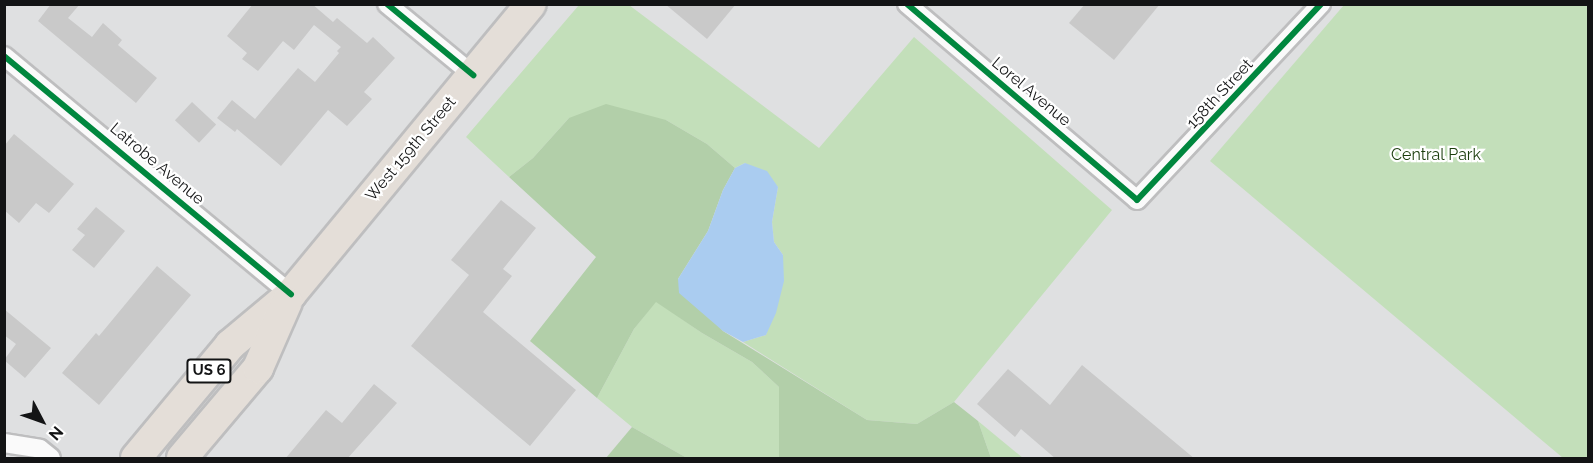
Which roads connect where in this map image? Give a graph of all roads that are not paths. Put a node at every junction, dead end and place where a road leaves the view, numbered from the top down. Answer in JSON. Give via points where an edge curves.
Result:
{"nodes":[{"id":1,"x":387,"y":4,"type":"edge"},
{"id":2,"x":531,"y":4,"type":"edge"},
{"id":3,"x":907,"y":4,"type":"edge"},
{"id":4,"x":1321,"y":4,"type":"edge"},
{"id":5,"x":4,"y":56,"type":"edge"},
{"id":6,"x":473,"y":75,"type":"junction"},
{"id":7,"x":1137,"y":200,"type":"joint"},
{"id":8,"x":291,"y":294,"type":"junction"},
{"id":9,"x":4,"y":446,"type":"edge"},
{"id":10,"x":15,"y":459,"type":"edge"},
{"id":11,"x":51,"y":459,"type":"edge"},
{"id":12,"x":136,"y":459,"type":"edge"},
{"id":13,"x":182,"y":459,"type":"edge"}],
"edges":[{"from":1,"to":6,"type":"street"},
{"from":2,"to":6,"type":"main road","name":"West 159th Street","number":"US 6"},
{"from":3,"to":7,"type":"street","name":"Lorel Avenue"},
{"from":4,"to":7,"type":"street","name":"158th Street"},
{"from":5,"to":8,"type":"street","name":"Latrobe Avenue"},
{"from":6,"to":8,"type":"main road","name":"West 159th Street","number":"US 6"},
{"from":8,"to":12,"type":"main road","name":"West 159th Street","number":"US 6","via":[[230,345]]},
{"from":8,"to":13,"type":"main road","name":"West 159th Street","number":"US 6","via":[[258,368]]},
{"from":9,"to":10,"type":"street"},
{"from":9,"to":11,"type":"street","via":[[39,449]]}]}
